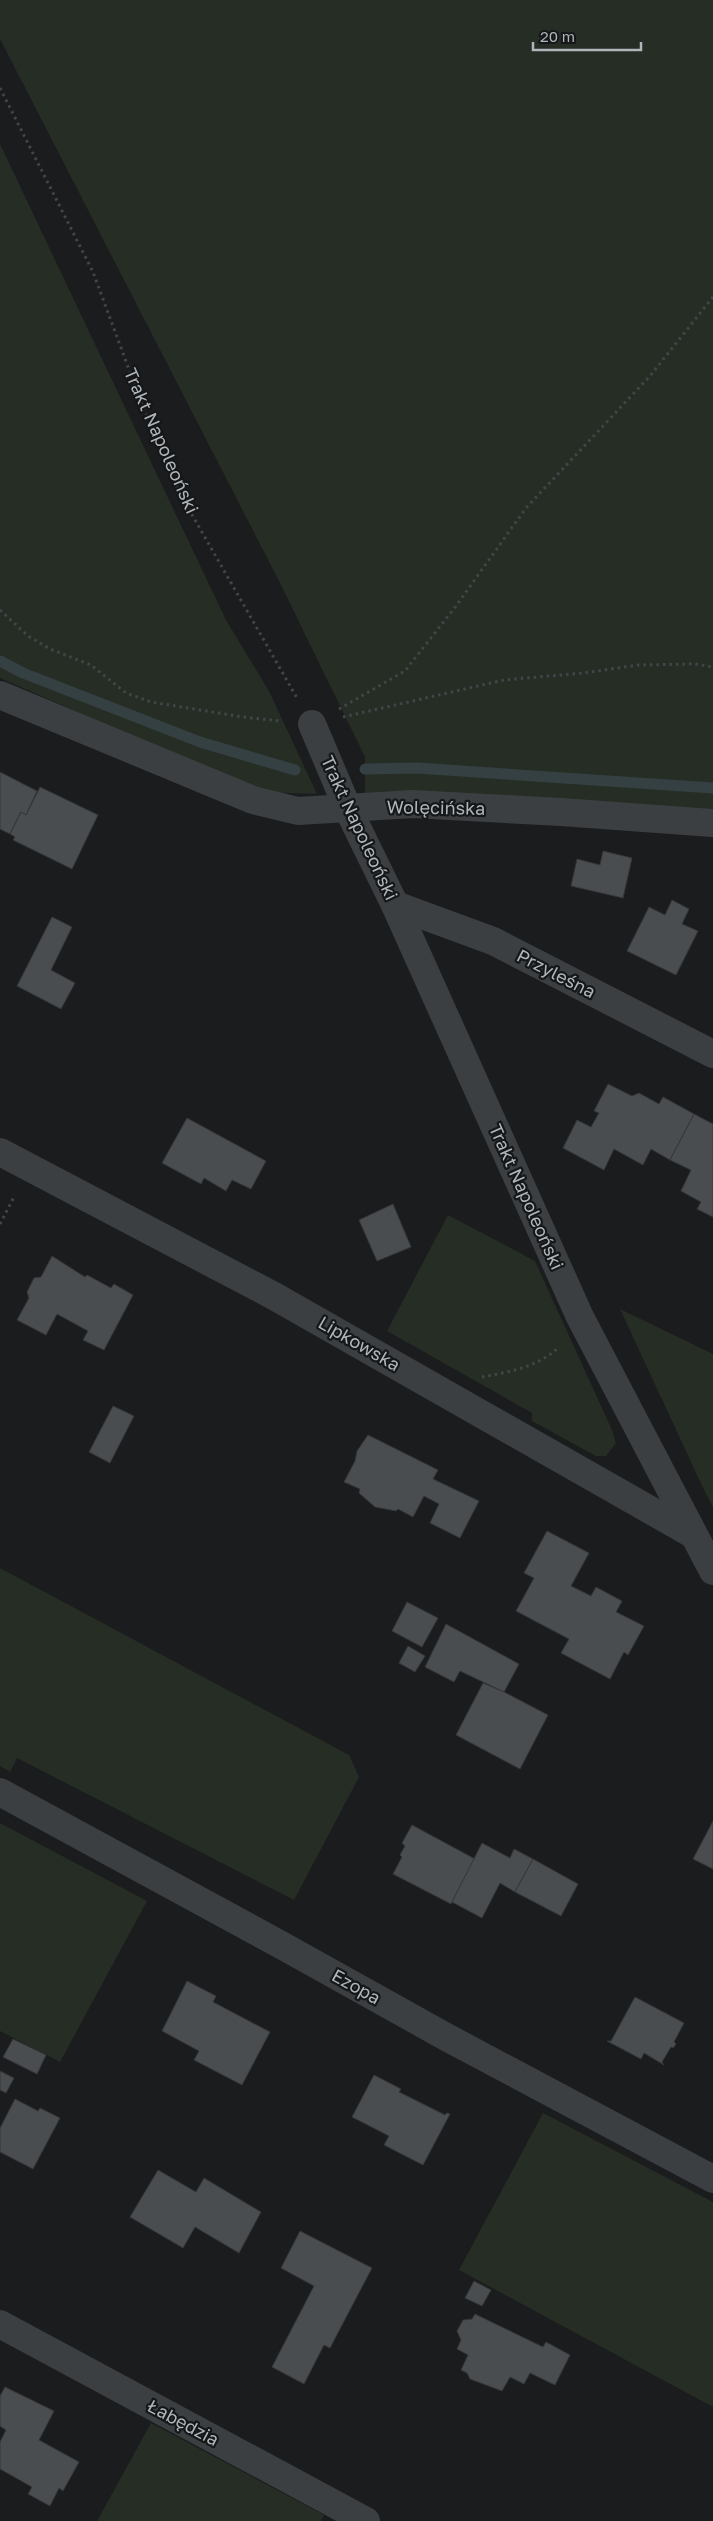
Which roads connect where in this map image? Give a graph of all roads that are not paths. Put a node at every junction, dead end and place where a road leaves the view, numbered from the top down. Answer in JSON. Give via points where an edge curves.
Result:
{"nodes":[{"id":1,"x":0,"y":695,"type":"edge"},
{"id":2,"x":312,"y":724,"type":"road end"},
{"id":3,"x":348,"y":809,"type":"junction"},
{"id":4,"x":713,"y":823,"type":"edge"},
{"id":5,"x":395,"y":904,"type":"junction"},
{"id":6,"x":713,"y":1054,"type":"edge"},
{"id":7,"x":0,"y":1152,"type":"edge"},
{"id":8,"x":703,"y":1540,"type":"edge"},
{"id":9,"x":713,"y":1571,"type":"edge"},
{"id":10,"x":0,"y":1792,"type":"edge"},
{"id":11,"x":713,"y":2179,"type":"edge"},
{"id":12,"x":0,"y":2324,"type":"edge"},
{"id":13,"x":366,"y":2521,"type":"edge"}],
"edges":[{"from":1,"to":3,"type":"street","name":"Wolęcińska","via":[[253,800],[298,811]]},
{"from":2,"to":3,"type":"street","name":"Trakt Napoleoński"},
{"from":3,"to":4,"type":"street","name":"Wolęcińska","via":[[412,804]]},
{"from":3,"to":5,"type":"street","name":"Trakt Napoleoński"},
{"from":5,"to":6,"type":"street","name":"Przyleśna","via":[[493,942]]},
{"from":5,"to":8,"type":"street","name":"Trakt Napoleoński","via":[[580,1317]]},
{"from":7,"to":8,"type":"street","name":"Lipkowska","via":[[274,1296]]},
{"from":8,"to":9,"type":"street","name":"Trakt Napoleoński"},
{"from":10,"to":11,"type":"street","name":"Ezopa"},
{"from":12,"to":13,"type":"street","name":"Łabędzia"}]}
